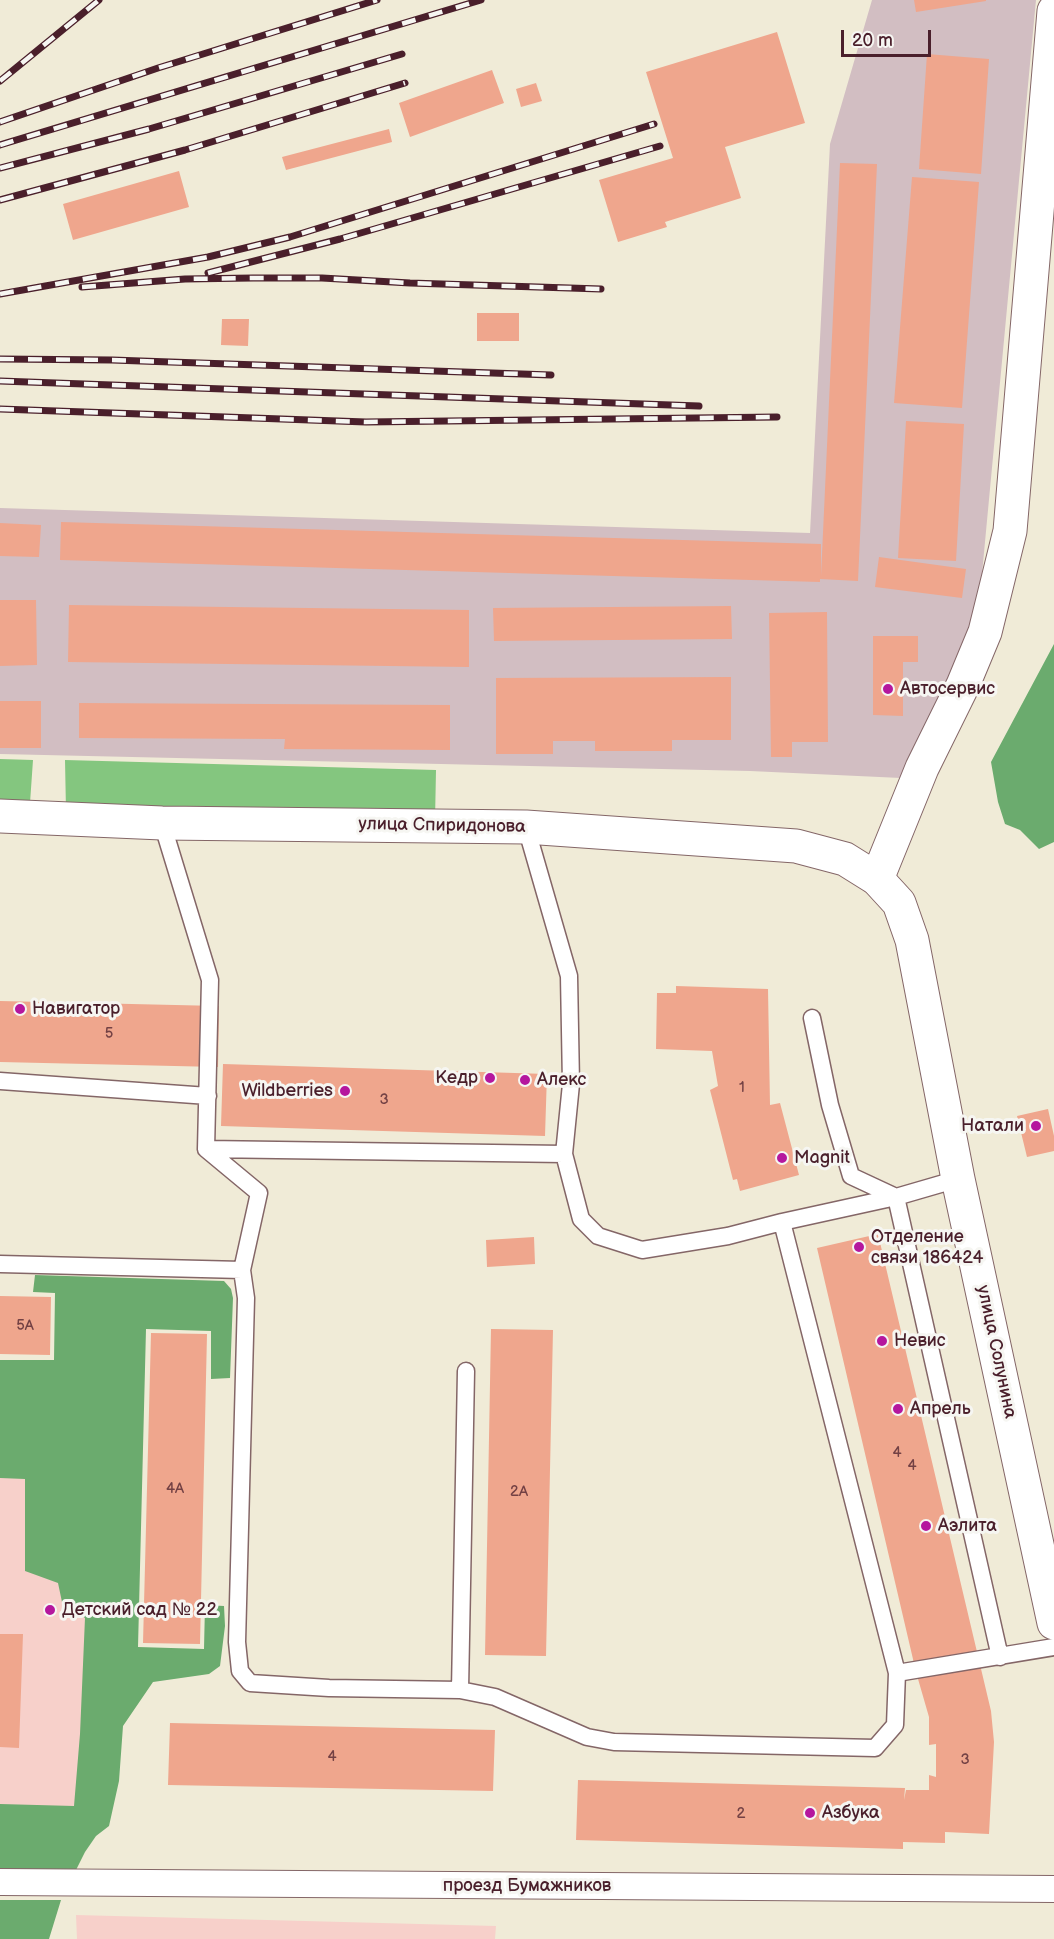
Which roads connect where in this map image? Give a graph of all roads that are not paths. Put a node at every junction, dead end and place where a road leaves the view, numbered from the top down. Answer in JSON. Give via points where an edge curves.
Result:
{"nodes":[{"id":1,"x":1054,"y":11,"type":"edge"},
{"id":2,"x":0,"y":816,"type":"edge"},
{"id":3,"x":162,"y":823,"type":"junction"},
{"id":4,"x":526,"y":827,"type":"junction"},
{"id":5,"x":877,"y":879,"type":"junction"},
{"id":6,"x":812,"y":1018,"type":"dead end"},
{"id":7,"x":0,"y":1081,"type":"edge"},
{"id":8,"x":208,"y":1096,"type":"junction"},
{"id":9,"x":206,"y":1149,"type":"junction"},
{"id":10,"x":564,"y":1154,"type":"junction"},
{"id":11,"x":958,"y":1179,"type":"junction"},
{"id":12,"x":896,"y":1197,"type":"junction"},
{"id":13,"x":782,"y":1222,"type":"junction"},
{"id":14,"x":0,"y":1264,"type":"edge"},
{"id":15,"x":242,"y":1270,"type":"junction"},
{"id":16,"x":466,"y":1371,"type":"dead end"},
{"id":17,"x":1054,"y":1623,"type":"edge"},
{"id":18,"x":1054,"y":1647,"type":"edge"},
{"id":19,"x":1000,"y":1658,"type":"junction"},
{"id":20,"x":897,"y":1673,"type":"junction"},
{"id":21,"x":460,"y":1690,"type":"junction"},
{"id":22,"x":0,"y":1882,"type":"edge"},
{"id":23,"x":1054,"y":1889,"type":"edge"}],
"edges":[{"from":1,"to":5,"type":"street","via":[[1010,531],[984,632]]},
{"from":2,"to":3,"type":"street","name":"улица Спиридонова"},
{"from":3,"to":4,"type":"street","name":"улица Спиридонова"},
{"from":3,"to":8,"type":"lane","via":[[210,980]]},
{"from":4,"to":5,"type":"street","name":"улица Спиридонова","via":[[796,846],[844,859]]},
{"from":4,"to":10,"type":"lane","via":[[569,976],[571,1084]]},
{"from":5,"to":11,"type":"street","name":"улица Солунина","via":[[899,903],[912,940]]},
{"from":6,"to":12,"type":"lane","via":[[850,1176]]},
{"from":7,"to":8,"type":"lane"},
{"from":8,"to":9,"type":"lane"},
{"from":9,"to":10,"type":"lane"},
{"from":9,"to":15,"type":"lane","via":[[259,1192]]},
{"from":10,"to":13,"type":"lane","via":[[581,1219],[598,1236],[642,1250],[728,1236]]},
{"from":11,"to":12,"type":"lane"},
{"from":11,"to":17,"type":"street","name":"улица Солунина"},
{"from":12,"to":13,"type":"lane"},
{"from":12,"to":19,"type":"lane"},
{"from":13,"to":20,"type":"lane"},
{"from":14,"to":15,"type":"lane"},
{"from":15,"to":21,"type":"lane","via":[[246,1298],[237,1642],[240,1671],[250,1683]]},
{"from":16,"to":21,"type":"lane"},
{"from":18,"to":19,"type":"lane"},
{"from":19,"to":20,"type":"lane"},
{"from":20,"to":21,"type":"lane","via":[[895,1725],[875,1748],[614,1742],[587,1737],[495,1697]]},
{"from":22,"to":23,"type":"street","name":"проезд Бумажников"}]}
